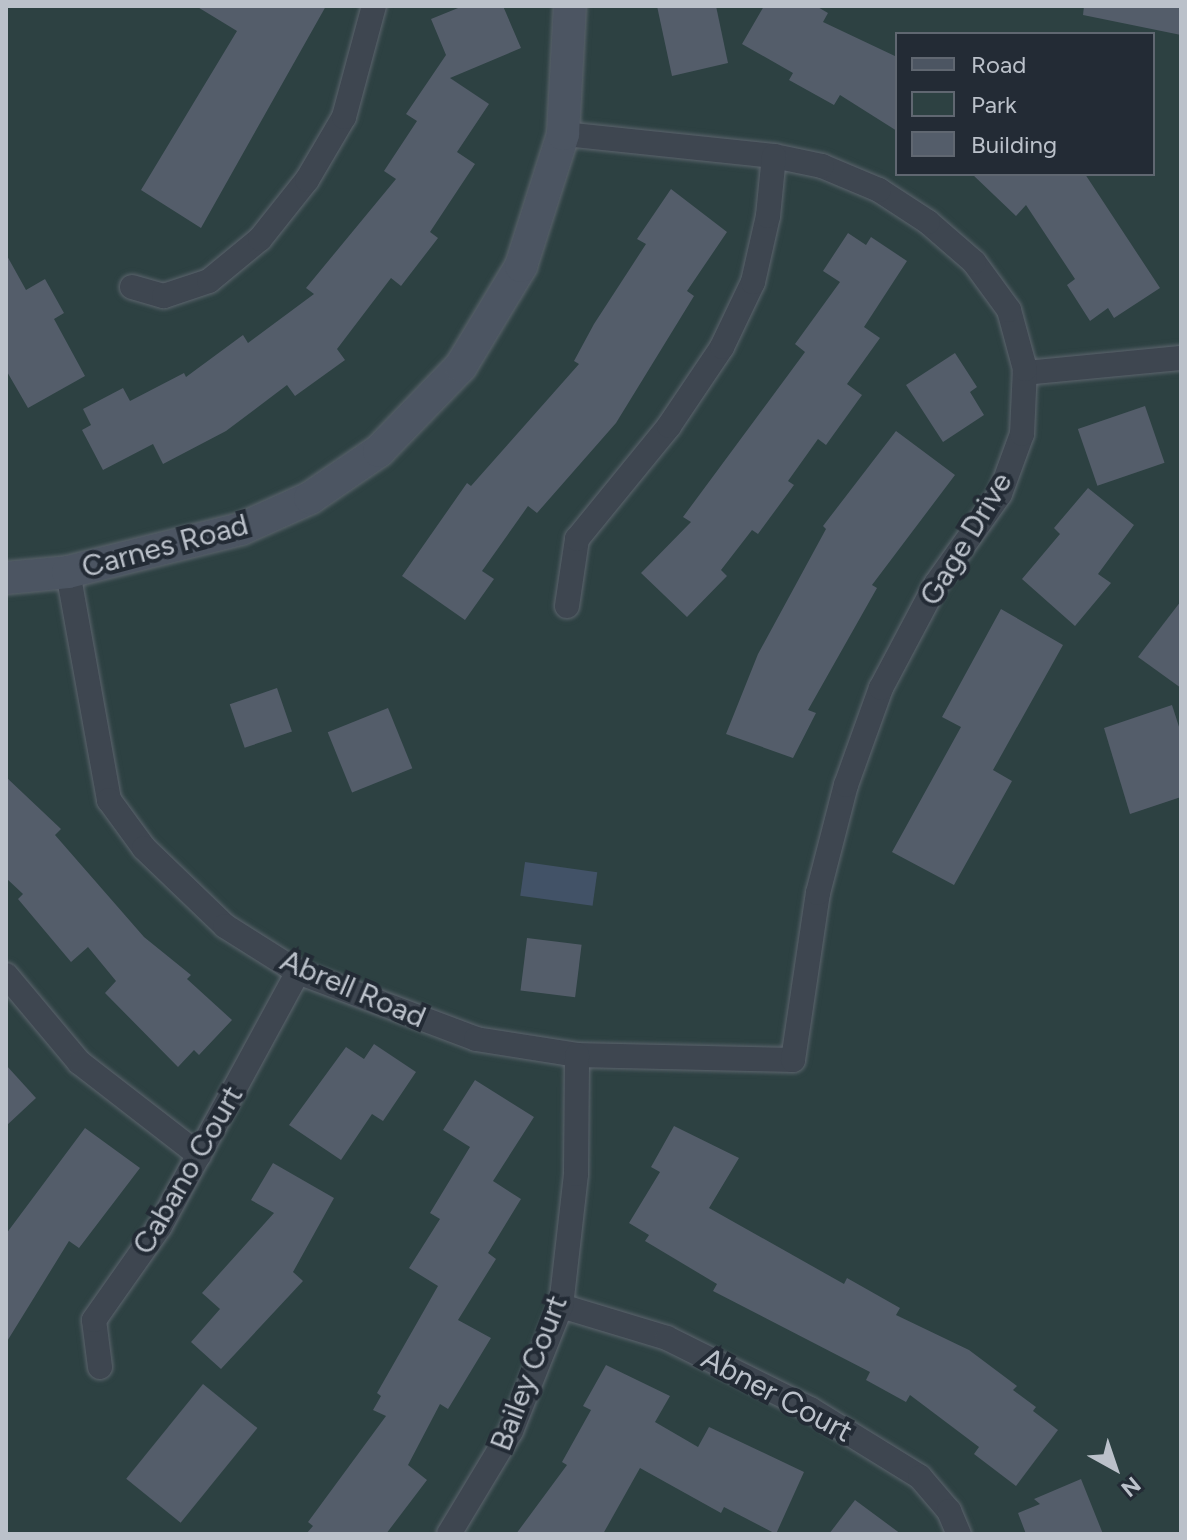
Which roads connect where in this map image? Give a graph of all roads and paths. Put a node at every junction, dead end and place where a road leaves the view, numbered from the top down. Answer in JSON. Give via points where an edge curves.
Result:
{"nodes":[{"id":1,"x":374,"y":6,"type":"edge"},
{"id":2,"x":570,"y":6,"type":"edge"},
{"id":3,"x":563,"y":134,"type":"junction"},
{"id":4,"x":774,"y":156,"type":"junction"},
{"id":5,"x":132,"y":287,"type":"dead end"},
{"id":6,"x":1181,"y":358,"type":"edge"},
{"id":7,"x":1025,"y":373,"type":"junction"},
{"id":8,"x":68,"y":572,"type":"junction"},
{"id":9,"x":6,"y":578,"type":"edge"},
{"id":10,"x":567,"y":606,"type":"dead end"},
{"id":11,"x":298,"y":972,"type":"junction"},
{"id":12,"x":6,"y":975,"type":"edge"},
{"id":13,"x":577,"y":1055,"type":"junction"},
{"id":14,"x":793,"y":1060,"type":"joint"},
{"id":15,"x":199,"y":1155,"type":"junction"},
{"id":16,"x":561,"y":1306,"type":"junction"},
{"id":17,"x":100,"y":1367,"type":"dead end"},
{"id":18,"x":449,"y":1534,"type":"edge"},
{"id":19,"x":959,"y":1534,"type":"edge"}],
"edges":[{"from":1,"to":5,"type":"street","via":[[344,117],[307,180],[260,239],[209,281],[164,296]]},
{"from":2,"to":3,"type":"street","name":"Carnes Road"},
{"from":3,"to":4,"type":"street","name":"Gage Drive"},
{"from":3,"to":8,"type":"street","name":"Carnes Road","via":[[521,266],[461,366],[379,451],[310,498],[241,529]]},
{"from":4,"to":7,"type":"street","name":"Gage Drive","via":[[822,166],[865,184],[928,222],[974,262],[1009,310]]},
{"from":4,"to":10,"type":"street","via":[[753,282],[722,347],[669,426],[577,539]]},
{"from":6,"to":7,"type":"street"},
{"from":7,"to":14,"type":"street","name":"Gage Drive","via":[[1022,434],[1000,494],[929,597],[881,688],[846,785],[818,893]]},
{"from":8,"to":9,"type":"street","name":"Carnes Road"},
{"from":8,"to":11,"type":"street","name":"Abrell Road","via":[[109,800],[144,848],[225,926]]},
{"from":11,"to":13,"type":"street","name":"Abrell Road","via":[[476,1039]]},
{"from":11,"to":15,"type":"street","name":"Cabano Court"},
{"from":12,"to":15,"type":"street","via":[[79,1062]]},
{"from":13,"to":14,"type":"street","name":"Abrell Road"},
{"from":13,"to":16,"type":"street","name":"Bailey Court","via":[[576,1174]]},
{"from":15,"to":17,"type":"street","name":"Cabano Court","via":[[160,1226],[94,1320]]},
{"from":16,"to":18,"type":"street","name":"Bailey Court","via":[[511,1431]]},
{"from":16,"to":19,"type":"street","name":"Abner Court","via":[[667,1338],[810,1409],[920,1477],[949,1511]]}]}
